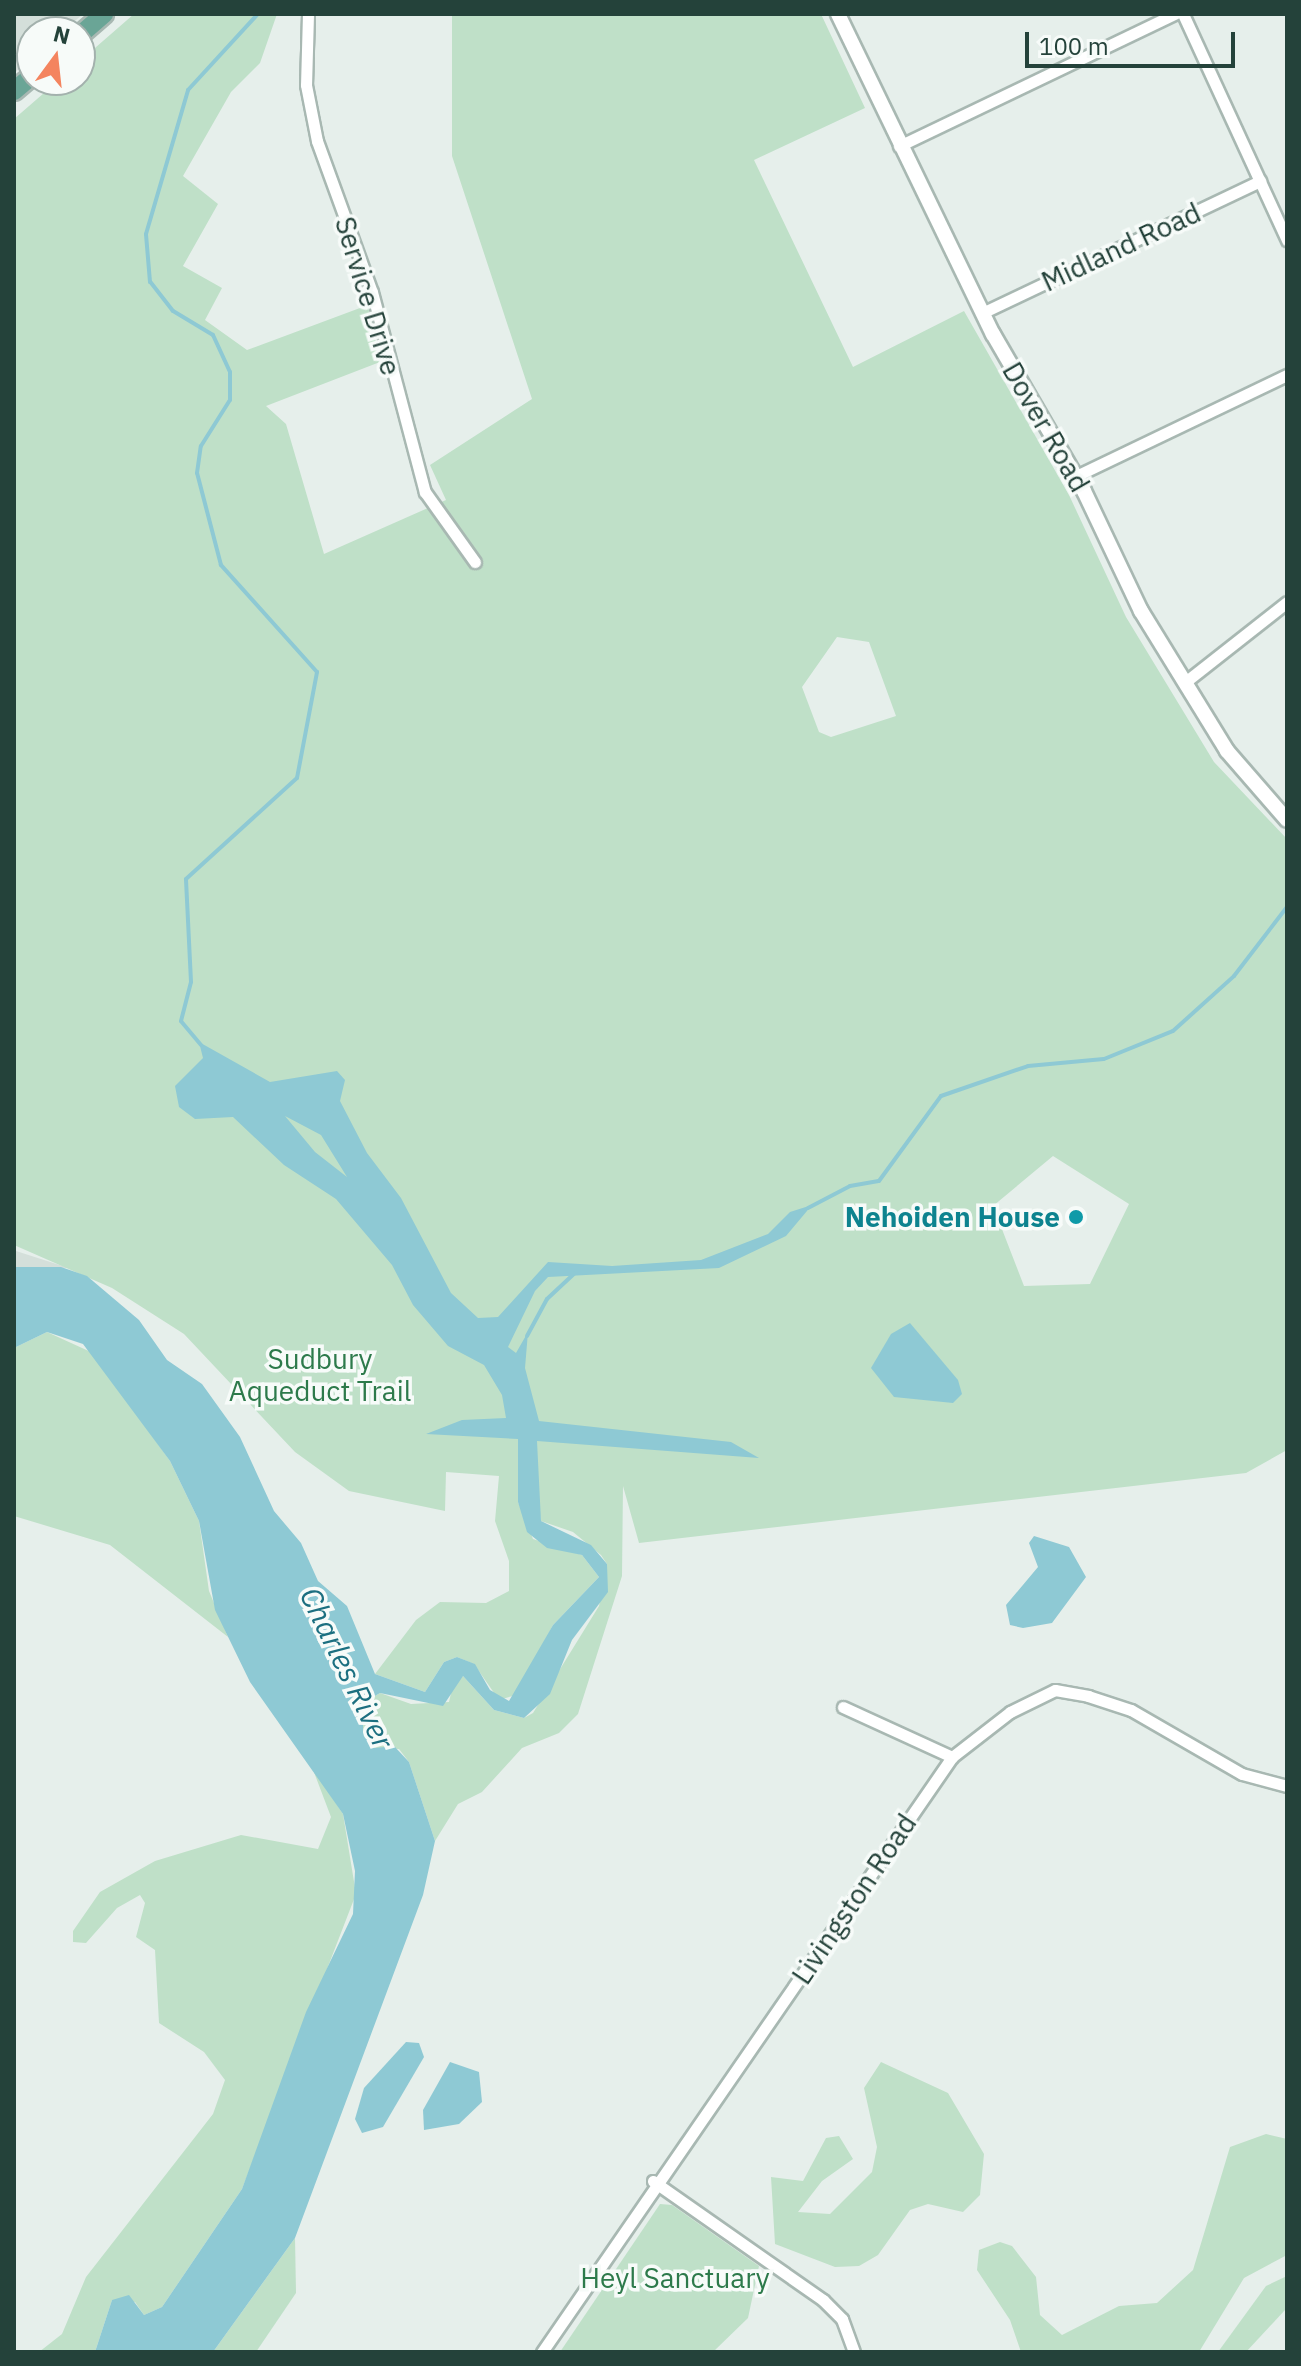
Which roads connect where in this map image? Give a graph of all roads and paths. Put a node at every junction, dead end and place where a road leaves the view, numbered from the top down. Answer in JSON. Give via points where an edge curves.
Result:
{"nodes":[{"id":1,"x":308,"y":14,"type":"edge"},
{"id":2,"x":838,"y":14,"type":"edge"},
{"id":3,"x":1175,"y":14,"type":"edge"},
{"id":4,"x":1183,"y":14,"type":"edge"},
{"id":5,"x":899,"y":146,"type":"junction"},
{"id":6,"x":1260,"y":181,"type":"junction"},
{"id":7,"x":1287,"y":240,"type":"edge"},
{"id":8,"x":982,"y":313,"type":"junction"},
{"id":9,"x":1287,"y":375,"type":"edge"},
{"id":10,"x":1076,"y":476,"type":"junction"},
{"id":11,"x":475,"y":562,"type":"dead end"},
{"id":12,"x":1287,"y":602,"type":"edge"},
{"id":13,"x":1184,"y":683,"type":"junction"},
{"id":14,"x":1287,"y":820,"type":"edge"},
{"id":15,"x":843,"y":1707,"type":"dead end"},
{"id":16,"x":952,"y":1757,"type":"junction"},
{"id":17,"x":1287,"y":1786,"type":"edge"},
{"id":18,"x":653,"y":2181,"type":"junction"},
{"id":19,"x":542,"y":2352,"type":"edge"},
{"id":20,"x":854,"y":2352,"type":"edge"}],
"edges":[{"from":1,"to":11,"type":"street","name":"Service Drive","via":[[306,85],[317,141],[372,292],[422,485]]},
{"from":2,"to":5,"type":"street","name":"Dover Road"},
{"from":3,"to":5,"type":"street"},
{"from":4,"to":6,"type":"street"},
{"from":5,"to":8,"type":"street","name":"Dover Road"},
{"from":6,"to":7,"type":"street"},
{"from":6,"to":8,"type":"street","name":"Midland Road"},
{"from":8,"to":10,"type":"street","name":"Dover Road"},
{"from":9,"to":10,"type":"street"},
{"from":10,"to":13,"type":"street","name":"Dover Road"},
{"from":12,"to":13,"type":"street"},
{"from":13,"to":14,"type":"street","name":"Dover Road","via":[[1244,775]]},
{"from":15,"to":16,"type":"street"},
{"from":16,"to":17,"type":"street","name":"Livingston Road","via":[[1010,1712],[1055,1690],[1131,1710],[1242,1774]]},
{"from":16,"to":18,"type":"street","name":"Livingston Road"},
{"from":18,"to":19,"type":"street","name":"Livingston Road"},
{"from":18,"to":20,"type":"street","via":[[823,2300],[842,2319]]}]}
